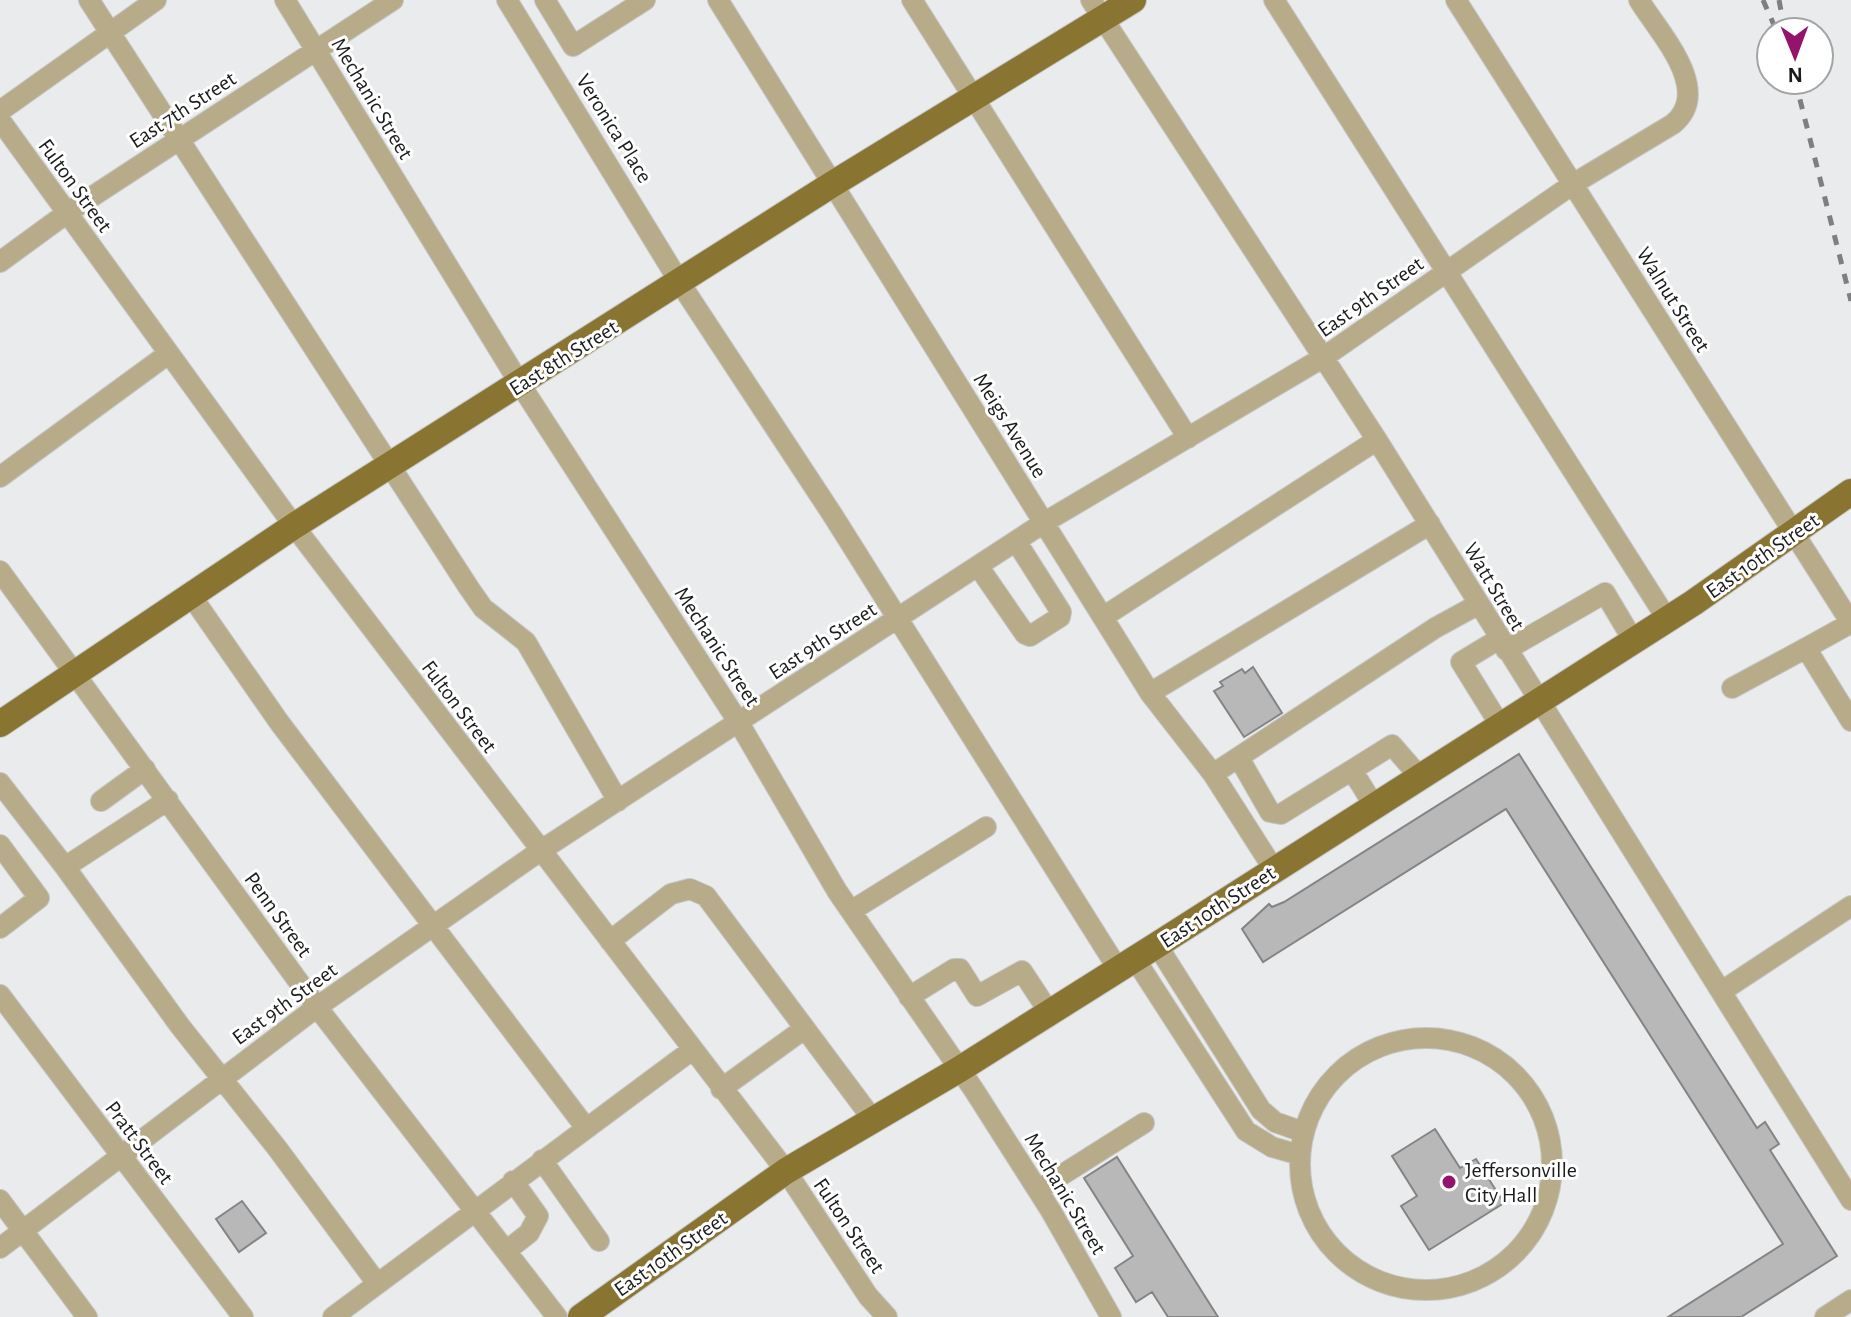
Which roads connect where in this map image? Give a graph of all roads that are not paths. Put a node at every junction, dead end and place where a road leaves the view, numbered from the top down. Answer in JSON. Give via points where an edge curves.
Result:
{"nodes":[{"id":1,"x":89,"y":0,"type":"edge"},
{"id":2,"x":156,"y":0,"type":"edge"},
{"id":3,"x":285,"y":0,"type":"edge"},
{"id":4,"x":393,"y":0,"type":"edge"},
{"id":5,"x":507,"y":0,"type":"edge"},
{"id":6,"x":645,"y":0,"type":"edge"},
{"id":7,"x":718,"y":0,"type":"edge"},
{"id":8,"x":912,"y":0,"type":"edge"},
{"id":9,"x":1133,"y":0,"type":"edge"},
{"id":10,"x":1274,"y":0,"type":"edge"},
{"id":11,"x":1456,"y":0,"type":"edge"},
{"id":12,"x":1639,"y":0,"type":"edge"},
{"id":13,"x":553,"y":3,"type":"edge"},
{"id":14,"x":1097,"y":10,"type":"edge"},
{"id":15,"x":111,"y":31,"type":"junction"},
{"id":16,"x":315,"y":50,"type":"junction"},
{"id":17,"x":974,"y":98,"type":"junction"},
{"id":18,"x":0,"y":111,"type":"edge"},
{"id":19,"x":0,"y":120,"type":"edge"},
{"id":20,"x":178,"y":142,"type":"junction"},
{"id":21,"x":1573,"y":184,"type":"junction"},
{"id":22,"x":831,"y":185,"type":"junction"},
{"id":23,"x":67,"y":213,"type":"junction"},
{"id":24,"x":0,"y":262,"type":"edge"},
{"id":25,"x":1447,"y":271,"type":"junction"},
{"id":26,"x":680,"y":283,"type":"junction"},
{"id":27,"x":168,"y":354,"type":"junction"},
{"id":28,"x":1324,"y":357,"type":"junction"},
{"id":29,"x":520,"y":384,"type":"junction"},
{"id":30,"x":1188,"y":438,"type":"junction"},
{"id":31,"x":1377,"y":440,"type":"junction"},
{"id":32,"x":389,"y":467,"type":"junction"},
{"id":33,"x":0,"y":477,"type":"edge"},
{"id":34,"x":1851,"y":492,"type":"edge"},
{"id":35,"x":1045,"y":522,"type":"junction"},
{"id":36,"x":1430,"y":524,"type":"junction"},
{"id":37,"x":294,"y":526,"type":"junction"},
{"id":38,"x":1795,"y":534,"type":"junction"},
{"id":39,"x":1016,"y":541,"type":"junction"},
{"id":40,"x":978,"y":566,"type":"junction"},
{"id":41,"x":0,"y":571,"type":"edge"},
{"id":42,"x":190,"y":594,"type":"junction"},
{"id":43,"x":1477,"y":605,"type":"junction"},
{"id":44,"x":1849,"y":616,"type":"edge"},
{"id":45,"x":1103,"y":617,"type":"junction"},
{"id":46,"x":1667,"y":619,"type":"junction"},
{"id":47,"x":895,"y":620,"type":"junction"},
{"id":48,"x":1633,"y":640,"type":"junction"},
{"id":49,"x":1502,"y":644,"type":"junction"},
{"id":50,"x":1806,"y":648,"type":"junction"},
{"id":51,"x":74,"y":671,"type":"junction"},
{"id":52,"x":1732,"y":688,"type":"dead end"},
{"id":53,"x":1150,"y":693,"type":"junction"},
{"id":54,"x":1539,"y":700,"type":"junction"},
{"id":55,"x":1851,"y":721,"type":"edge"},
{"id":56,"x":739,"y":723,"type":"junction"},
{"id":57,"x":0,"y":724,"type":"edge"},
{"id":58,"x":1500,"y":725,"type":"junction"},
{"id":59,"x":1239,"y":758,"type":"junction"},
{"id":60,"x":145,"y":769,"type":"junction"},
{"id":61,"x":1352,"y":770,"type":"junction"},
{"id":62,"x":1213,"y":774,"type":"junction"},
{"id":63,"x":1419,"y":776,"type":"junction"},
{"id":64,"x":0,"y":783,"type":"edge"},
{"id":65,"x":168,"y":800,"type":"junction"},
{"id":66,"x":101,"y":801,"type":"dead end"},
{"id":67,"x":618,"y":801,"type":"junction"},
{"id":68,"x":1373,"y":804,"type":"junction"},
{"id":69,"x":986,"y":827,"type":"dead end"},
{"id":70,"x":0,"y":845,"type":"edge"},
{"id":71,"x":540,"y":851,"type":"junction"},
{"id":72,"x":65,"y":867,"type":"junction"},
{"id":73,"x":1273,"y":868,"type":"junction"},
{"id":74,"x":1851,"y":906,"type":"edge"},
{"id":75,"x":851,"y":911,"type":"junction"},
{"id":76,"x":2,"y":923,"type":"edge"},
{"id":77,"x":431,"y":927,"type":"junction"},
{"id":78,"x":610,"y":941,"type":"junction"},
{"id":79,"x":1137,"y":958,"type":"junction"},
{"id":80,"x":1722,"y":991,"type":"junction"},
{"id":81,"x":0,"y":995,"type":"edge"},
{"id":82,"x":909,"y":997,"type":"junction"},
{"id":83,"x":317,"y":1007,"type":"junction"},
{"id":84,"x":1049,"y":1012,"type":"junction"},
{"id":85,"x":804,"y":1029,"type":"junction"},
{"id":86,"x":692,"y":1050,"type":"junction"},
{"id":87,"x":960,"y":1069,"type":"junction"},
{"id":88,"x":222,"y":1079,"type":"junction"},
{"id":89,"x":721,"y":1089,"type":"junction"},
{"id":90,"x":874,"y":1121,"type":"junction"},
{"id":91,"x":1144,"y":1123,"type":"dead end"},
{"id":92,"x":586,"y":1128,"type":"junction"},
{"id":93,"x":1303,"y":1132,"type":"junction"},
{"id":94,"x":1300,"y":1155,"type":"junction"},
{"id":95,"x":120,"y":1156,"type":"junction"},
{"id":96,"x":542,"y":1160,"type":"junction"},
{"id":97,"x":786,"y":1171,"type":"junction"},
{"id":98,"x":513,"y":1181,"type":"junction"},
{"id":99,"x":1038,"y":1190,"type":"junction"},
{"id":100,"x":0,"y":1200,"type":"edge"},
{"id":101,"x":1851,"y":1200,"type":"edge"},
{"id":102,"x":474,"y":1210,"type":"junction"},
{"id":103,"x":21,"y":1230,"type":"junction"},
{"id":104,"x":599,"y":1241,"type":"dead end"},
{"id":105,"x":0,"y":1248,"type":"edge"},
{"id":106,"x":506,"y":1251,"type":"junction"},
{"id":107,"x":376,"y":1282,"type":"junction"},
{"id":108,"x":1851,"y":1300,"type":"edge"},
{"id":109,"x":87,"y":1317,"type":"edge"},
{"id":110,"x":243,"y":1317,"type":"edge"},
{"id":111,"x":333,"y":1317,"type":"edge"},
{"id":112,"x":557,"y":1317,"type":"edge"},
{"id":113,"x":581,"y":1317,"type":"edge"},
{"id":114,"x":887,"y":1317,"type":"edge"},
{"id":115,"x":1111,"y":1317,"type":"edge"},
{"id":116,"x":1825,"y":1317,"type":"edge"}],
"edges":[{"from":1,"to":15,"type":"street"},
{"from":2,"to":15,"type":"street"},
{"from":3,"to":16,"type":"street","name":"Mechanic Street"},
{"from":4,"to":16,"type":"street","name":"East 7th Street"},
{"from":5,"to":26,"type":"street","name":"Veronica Place"},
{"from":6,"to":13,"type":"street","via":[[573,46]]},
{"from":7,"to":22,"type":"street","name":"Meigs Avenue"},
{"from":8,"to":17,"type":"street"},
{"from":9,"to":14,"type":"main road","name":"East 8th Street"},
{"from":10,"to":25,"type":"street"},
{"from":11,"to":21,"type":"street","name":"Walnut Street"},
{"from":12,"to":21,"type":"street","name":"East 9th Street","via":[[1687,80],[1686,113]]},
{"from":14,"to":17,"type":"main road","name":"East 8th Street"},
{"from":14,"to":28,"type":"street","name":"Watt Street"},
{"from":15,"to":18,"type":"street"},
{"from":15,"to":20,"type":"street"},
{"from":16,"to":20,"type":"street","name":"East 7th Street"},
{"from":16,"to":29,"type":"street","name":"Mechanic Street"},
{"from":17,"to":22,"type":"main road","name":"East 8th Street"},
{"from":17,"to":30,"type":"street"},
{"from":19,"to":23,"type":"street","name":"Fulton Street"},
{"from":20,"to":23,"type":"street","name":"East 7th Street"},
{"from":20,"to":32,"type":"street"},
{"from":21,"to":25,"type":"street","name":"East 9th Street"},
{"from":21,"to":38,"type":"street","name":"Walnut Street"},
{"from":22,"to":26,"type":"main road","name":"East 8th Street"},
{"from":22,"to":35,"type":"street","name":"Meigs Avenue"},
{"from":23,"to":24,"type":"street","name":"East 7th Street"},
{"from":23,"to":27,"type":"street","name":"Fulton Street"},
{"from":25,"to":28,"type":"street","name":"East 9th Street"},
{"from":25,"to":46,"type":"street"},
{"from":26,"to":29,"type":"main road","name":"East 8th Street"},
{"from":26,"to":47,"type":"street","name":"Veronica Place"},
{"from":27,"to":33,"type":"street"},
{"from":27,"to":37,"type":"street","name":"Fulton Street"},
{"from":28,"to":30,"type":"street","name":"East 9th Street"},
{"from":28,"to":31,"type":"street","name":"Watt Street"},
{"from":29,"to":32,"type":"main road","name":"East 8th Street"},
{"from":29,"to":56,"type":"street","name":"Mechanic Street"},
{"from":30,"to":35,"type":"street","name":"East 9th Street"},
{"from":31,"to":36,"type":"street","name":"Watt Street"},
{"from":31,"to":45,"type":"street"},
{"from":32,"to":37,"type":"main road","name":"East 8th Street"},
{"from":32,"to":67,"type":"street","via":[[483,608],[526,642]]},
{"from":34,"to":38,"type":"main road","name":"East 10th Street"},
{"from":35,"to":39,"type":"street","name":"East 9th Street"},
{"from":35,"to":45,"type":"street","name":"Meigs Avenue"},
{"from":36,"to":43,"type":"street","name":"Watt Street"},
{"from":36,"to":53,"type":"street"},
{"from":37,"to":42,"type":"main road","name":"East 8th Street"},
{"from":37,"to":71,"type":"street","name":"Fulton Street"},
{"from":38,"to":44,"type":"street","name":"Walnut Street"},
{"from":38,"to":46,"type":"main road","name":"East 10th Street"},
{"from":39,"to":40,"type":"street","name":"East 9th Street"},
{"from":39,"to":40,"type":"street","via":[[1060,617],[1025,634]]},
{"from":40,"to":47,"type":"street","name":"East 9th Street"},
{"from":41,"to":51,"type":"street","name":"Penn Street"},
{"from":42,"to":51,"type":"main road","name":"East 8th Street"},
{"from":42,"to":77,"type":"street"},
{"from":43,"to":49,"type":"street","name":"Watt Street"},
{"from":43,"to":59,"type":"street"},
{"from":44,"to":50,"type":"street"},
{"from":45,"to":53,"type":"street","name":"Meigs Avenue"},
{"from":46,"to":48,"type":"main road","name":"East 10th Street"},
{"from":47,"to":56,"type":"street","name":"East 9th Street"},
{"from":47,"to":79,"type":"street","name":"Veronica Place"},
{"from":48,"to":49,"type":"street","via":[[1605,593]]},
{"from":48,"to":54,"type":"main road","name":"East 10th Street"},
{"from":49,"to":54,"type":"street","name":"Watt Street"},
{"from":49,"to":58,"type":"street","via":[[1461,662]]},
{"from":50,"to":52,"type":"street"},
{"from":50,"to":55,"type":"street"},
{"from":51,"to":57,"type":"main road","name":"East 8th Street"},
{"from":51,"to":60,"type":"street","name":"Penn Street"},
{"from":53,"to":62,"type":"street","name":"Meigs Avenue"},
{"from":54,"to":58,"type":"main road","name":"East 10th Street"},
{"from":54,"to":80,"type":"street","name":"Watt Street"},
{"from":56,"to":67,"type":"street","name":"East 9th Street"},
{"from":56,"to":75,"type":"street","name":"Mechanic Street"},
{"from":58,"to":63,"type":"main road","name":"East 10th Street"},
{"from":59,"to":61,"type":"street","via":[[1270,812],[1281,814]]},
{"from":59,"to":62,"type":"street"},
{"from":60,"to":65,"type":"street","name":"Penn Street"},
{"from":60,"to":66,"type":"street"},
{"from":61,"to":63,"type":"street","via":[[1392,745]]},
{"from":61,"to":68,"type":"street"},
{"from":62,"to":73,"type":"street","name":"Meigs Avenue"},
{"from":63,"to":68,"type":"main road","name":"East 10th Street"},
{"from":64,"to":72,"type":"street"},
{"from":65,"to":72,"type":"street"},
{"from":65,"to":83,"type":"street","name":"Penn Street"},
{"from":67,"to":71,"type":"street","name":"East 9th Street"},
{"from":68,"to":73,"type":"main road","name":"East 10th Street"},
{"from":69,"to":75,"type":"street"},
{"from":70,"to":76,"type":"street","via":[[39,898]]},
{"from":71,"to":77,"type":"street","name":"East 9th Street"},
{"from":71,"to":78,"type":"street","name":"Fulton Street"},
{"from":72,"to":88,"type":"street"},
{"from":73,"to":79,"type":"main road","name":"East 10th Street"},
{"from":74,"to":80,"type":"street"},
{"from":75,"to":82,"type":"street","name":"Mechanic Street"},
{"from":77,"to":83,"type":"street","name":"East 9th Street"},
{"from":77,"to":92,"type":"street"},
{"from":78,"to":85,"type":"street","via":[[671,894],[690,889],[706,896]]},
{"from":78,"to":86,"type":"street","name":"Fulton Street"},
{"from":79,"to":84,"type":"main road","name":"East 10th Street"},
{"from":79,"to":93,"type":"street","via":[[1261,1110],[1275,1122]]},
{"from":79,"to":94,"type":"street","via":[[1246,1131],[1272,1147]]},
{"from":80,"to":101,"type":"street","name":"Watt Street"},
{"from":81,"to":95,"type":"street","name":"Pratt Street"},
{"from":82,"to":84,"type":"street","via":[[954,969],[960,969],[977,996],[1022,971]]},
{"from":82,"to":87,"type":"street","name":"Mechanic Street"},
{"from":83,"to":88,"type":"street","name":"East 9th Street"},
{"from":83,"to":102,"type":"street","name":"Penn Street"},
{"from":84,"to":87,"type":"main road","name":"East 10th Street"},
{"from":85,"to":89,"type":"street"},
{"from":85,"to":90,"type":"street"},
{"from":86,"to":89,"type":"street","name":"Fulton Street"},
{"from":86,"to":92,"type":"street"},
{"from":87,"to":90,"type":"main road","name":"East 10th Street"},
{"from":87,"to":99,"type":"street","name":"Mechanic Street"},
{"from":88,"to":95,"type":"street","name":"East 9th Street"},
{"from":88,"to":107,"type":"street"},
{"from":89,"to":97,"type":"street","name":"Fulton Street"},
{"from":90,"to":97,"type":"main road","name":"East 10th Street"},
{"from":91,"to":99,"type":"street"},
{"from":92,"to":96,"type":"street"},
{"from":93,"to":94,"type":"street"},
{"from":93,"to":94,"type":"street","via":[[1324,1088],[1360,1056],[1406,1039],[1455,1041],[1500,1061],[1534,1096],[1552,1142],[1550,1191],[1531,1236],[1496,1270],[1452,1288],[1404,1288],[1360,1271],[1325,1240],[1305,1200]]},
{"from":95,"to":103,"type":"street","name":"East 9th Street"},
{"from":95,"to":110,"type":"street","name":"Pratt Street"},
{"from":96,"to":98,"type":"street"},
{"from":96,"to":104,"type":"street"},
{"from":97,"to":113,"type":"main road","name":"East 10th Street"},
{"from":97,"to":114,"type":"street","name":"Fulton Street"},
{"from":98,"to":102,"type":"street"},
{"from":98,"to":106,"type":"street","via":[[538,1216],[529,1233]]},
{"from":99,"to":115,"type":"street","name":"Mechanic Street"},
{"from":100,"to":103,"type":"street"},
{"from":102,"to":106,"type":"street","name":"Penn Street"},
{"from":102,"to":107,"type":"street"},
{"from":103,"to":105,"type":"street","name":"East 9th Street"},
{"from":103,"to":109,"type":"street"},
{"from":106,"to":112,"type":"street","name":"Penn Street"},
{"from":107,"to":111,"type":"street"},
{"from":108,"to":116,"type":"street"}]}
